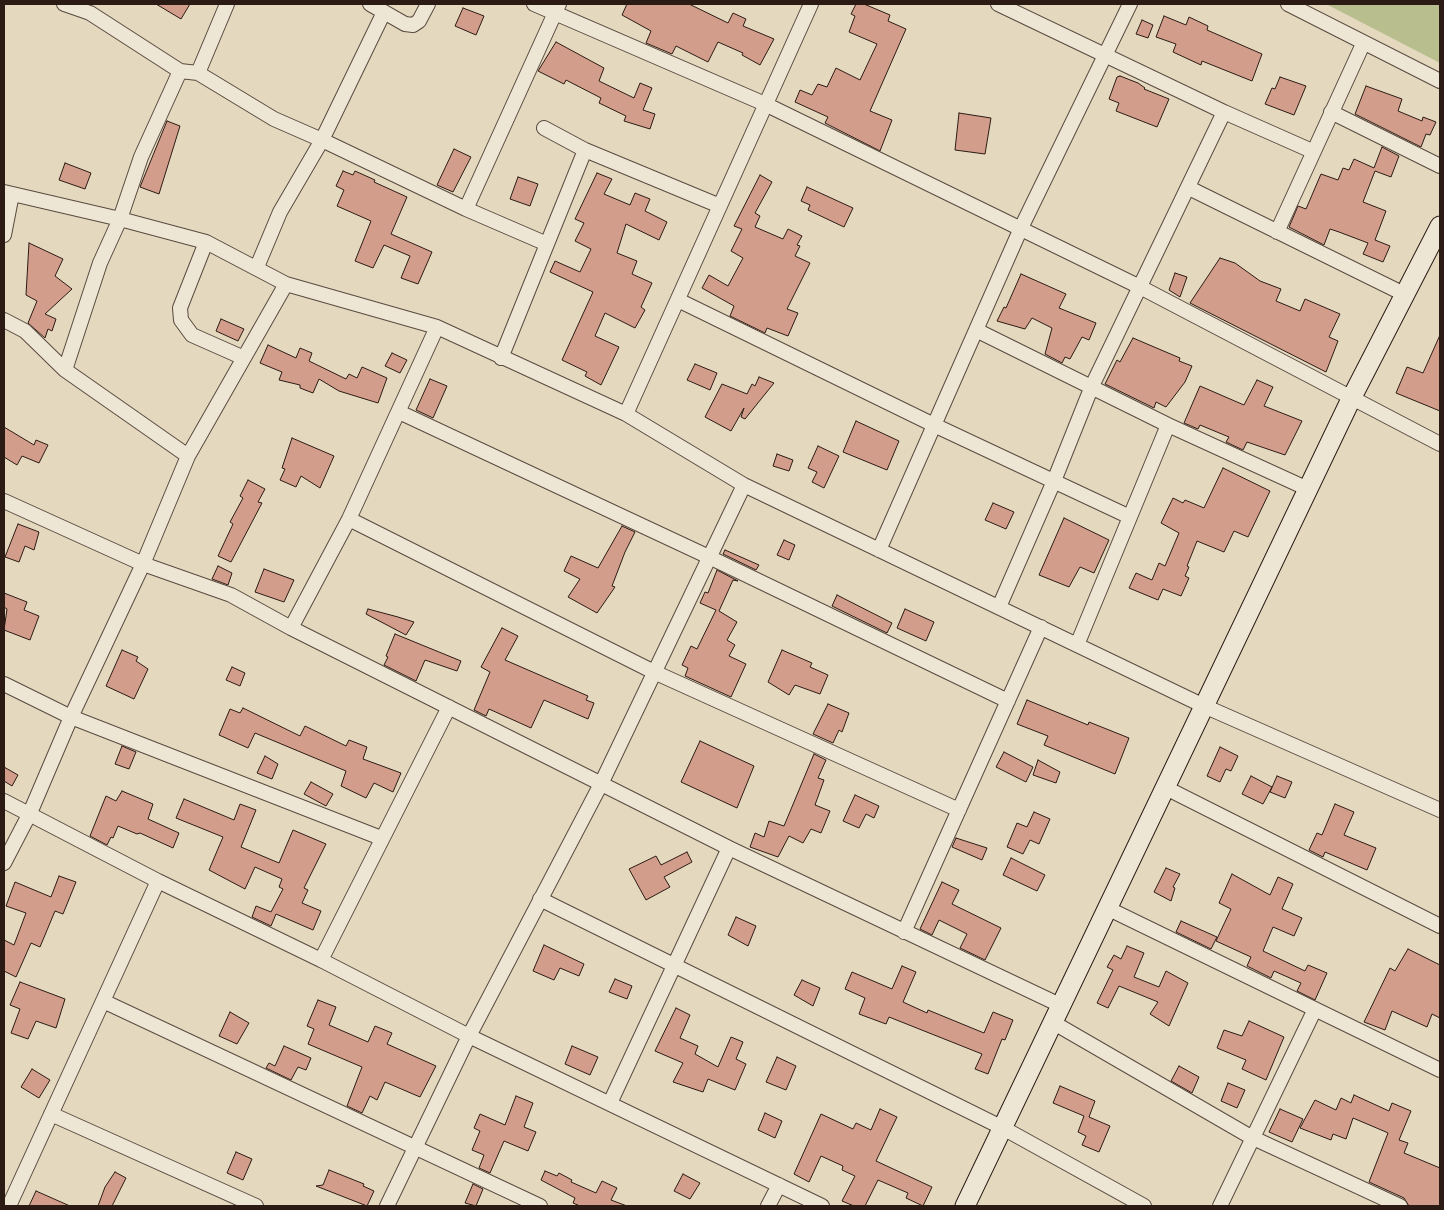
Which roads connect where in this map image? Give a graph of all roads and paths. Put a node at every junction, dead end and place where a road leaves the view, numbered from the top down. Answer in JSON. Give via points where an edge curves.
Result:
{"nodes":[{"id":1,"x":64,"y":4,"type":"edge"},
{"id":2,"x":227,"y":4,"type":"edge"},
{"id":3,"x":370,"y":4,"type":"edge"},
{"id":4,"x":428,"y":4,"type":"edge"},
{"id":5,"x":534,"y":4,"type":"edge"},
{"id":6,"x":998,"y":4,"type":"edge"},
{"id":7,"x":1130,"y":4,"type":"edge"},
{"id":8,"x":1288,"y":4,"type":"edge"},
{"id":9,"x":808,"y":5,"type":"edge"},
{"id":10,"x":557,"y":8,"type":"edge"},
{"id":11,"x":384,"y":12,"type":"junction"},
{"id":12,"x":1363,"y":44,"type":"junction"},
{"id":13,"x":1104,"y":55,"type":"junction"},
{"id":14,"x":180,"y":71,"type":"junction"},
{"id":15,"x":198,"y":73,"type":"junction"},
{"id":16,"x":1440,"y":81,"type":"edge"},
{"id":17,"x":765,"y":104,"type":"junction"},
{"id":18,"x":1224,"y":112,"type":"junction"},
{"id":19,"x":1331,"y":112,"type":"junction"},
{"id":20,"x":544,"y":128,"type":"dead end"},
{"id":21,"x":322,"y":140,"type":"junction"},
{"id":22,"x":586,"y":150,"type":"junction"},
{"id":23,"x":1312,"y":151,"type":"junction"},
{"id":24,"x":1440,"y":166,"type":"edge"},
{"id":25,"x":1189,"y":188,"type":"junction"},
{"id":26,"x":8,"y":193,"type":"edge"},
{"id":27,"x":720,"y":206,"type":"junction"},
{"id":28,"x":466,"y":209,"type":"junction"},
{"id":29,"x":120,"y":219,"type":"junction"},
{"id":30,"x":1440,"y":226,"type":"edge"},
{"id":31,"x":1020,"y":228,"type":"junction"},
{"id":32,"x":1277,"y":232,"type":"junction"},
{"id":33,"x":4,"y":235,"type":"edge"},
{"id":34,"x":206,"y":242,"type":"junction"},
{"id":35,"x":547,"y":244,"type":"junction"},
{"id":36,"x":257,"y":267,"type":"junction"},
{"id":37,"x":286,"y":284,"type":"junction"},
{"id":38,"x":1140,"y":286,"type":"junction"},
{"id":39,"x":1406,"y":295,"type":"junction"},
{"id":40,"x":678,"y":300,"type":"junction"},
{"id":41,"x":4,"y":320,"type":"edge"},
{"id":42,"x":437,"y":326,"type":"junction"},
{"id":43,"x":976,"y":330,"type":"junction"},
{"id":44,"x":244,"y":358,"type":"junction"},
{"id":45,"x":502,"y":358,"type":"junction"},
{"id":46,"x":65,"y":370,"type":"junction"},
{"id":47,"x":1092,"y":386,"type":"junction"},
{"id":48,"x":1351,"y":399,"type":"junction"},
{"id":49,"x":399,"y":412,"type":"junction"},
{"id":50,"x":626,"y":414,"type":"junction"},
{"id":51,"x":934,"y":425,"type":"junction"},
{"id":52,"x":1168,"y":425,"type":"junction"},
{"id":53,"x":1440,"y":444,"type":"edge"},
{"id":54,"x":188,"y":456,"type":"junction"},
{"id":55,"x":1054,"y":481,"type":"junction"},
{"id":56,"x":744,"y":485,"type":"junction"},
{"id":57,"x":1308,"y":489,"type":"junction"},
{"id":58,"x":4,"y":501,"type":"edge"},
{"id":59,"x":1130,"y":517,"type":"junction"},
{"id":60,"x":348,"y":519,"type":"junction"},
{"id":61,"x":879,"y":550,"type":"junction"},
{"id":62,"x":709,"y":557,"type":"junction"},
{"id":63,"x":143,"y":564,"type":"junction"},
{"id":64,"x":999,"y":607,"type":"junction"},
{"id":65,"x":1040,"y":627,"type":"junction"},
{"id":66,"x":291,"y":628,"type":"junction"},
{"id":67,"x":1077,"y":645,"type":"junction"},
{"id":68,"x":654,"y":672,"type":"junction"},
{"id":69,"x":4,"y":684,"type":"edge"},
{"id":70,"x":1008,"y":701,"type":"junction"},
{"id":71,"x":1204,"y":706,"type":"junction"},
{"id":72,"x":448,"y":707,"type":"junction"},
{"id":73,"x":71,"y":718,"type":"junction"},
{"id":74,"x":600,"y":784,"type":"junction"},
{"id":75,"x":1166,"y":788,"type":"junction"},
{"id":76,"x":4,"y":801,"type":"edge"},
{"id":77,"x":959,"y":810,"type":"junction"},
{"id":78,"x":1440,"y":810,"type":"edge"},
{"id":79,"x":30,"y":813,"type":"junction"},
{"id":80,"x":382,"y":838,"type":"junction"},
{"id":81,"x":729,"y":848,"type":"junction"},
{"id":82,"x":4,"y":863,"type":"edge"},
{"id":83,"x":158,"y":881,"type":"junction"},
{"id":84,"x":540,"y":899,"type":"junction"},
{"id":85,"x":1109,"y":909,"type":"junction"},
{"id":86,"x":1440,"y":926,"type":"edge"},
{"id":87,"x":904,"y":932,"type":"junction"},
{"id":88,"x":322,"y":960,"type":"junction"},
{"id":89,"x":674,"y":966,"type":"junction"},
{"id":90,"x":103,"y":1001,"type":"junction"},
{"id":91,"x":1062,"y":1006,"type":"junction"},
{"id":92,"x":1315,"y":1009,"type":"junction"},
{"id":93,"x":1054,"y":1023,"type":"junction"},
{"id":94,"x":469,"y":1036,"type":"junction"},
{"id":95,"x":1440,"y":1070,"type":"edge"},
{"id":96,"x":610,"y":1103,"type":"junction"},
{"id":97,"x":51,"y":1114,"type":"junction"},
{"id":98,"x":1003,"y":1128,"type":"junction"},
{"id":99,"x":1251,"y":1137,"type":"junction"},
{"id":100,"x":416,"y":1146,"type":"junction"},
{"id":101,"x":779,"y":1185,"type":"junction"},
{"id":102,"x":9,"y":1206,"type":"edge"},
{"id":103,"x":256,"y":1206,"type":"edge"},
{"id":104,"x":387,"y":1206,"type":"edge"},
{"id":105,"x":540,"y":1206,"type":"edge"},
{"id":106,"x":768,"y":1206,"type":"edge"},
{"id":107,"x":822,"y":1206,"type":"edge"},
{"id":108,"x":965,"y":1206,"type":"edge"},
{"id":109,"x":1144,"y":1206,"type":"edge"},
{"id":110,"x":1220,"y":1206,"type":"edge"},
{"id":111,"x":1400,"y":1206,"type":"edge"}],
"edges":[{"from":1,"to":14,"type":"street","via":[[113,26]]},
{"from":2,"to":15,"type":"street"},
{"from":3,"to":11,"type":"street"},
{"from":4,"to":11,"type":"street","via":[[419,21],[413,24],[405,24]]},
{"from":5,"to":10,"type":"street"},
{"from":6,"to":13,"type":"street"},
{"from":7,"to":13,"type":"street"},
{"from":8,"to":12,"type":"street"},
{"from":9,"to":17,"type":"street"},
{"from":10,"to":17,"type":"street"},
{"from":10,"to":28,"type":"street"},
{"from":11,"to":21,"type":"street"},
{"from":12,"to":16,"type":"street"},
{"from":12,"to":19,"type":"street"},
{"from":13,"to":18,"type":"street"},
{"from":13,"to":31,"type":"street"},
{"from":14,"to":15,"type":"street"},
{"from":14,"to":29,"type":"street","via":[[141,157]]},
{"from":15,"to":21,"type":"street","via":[[274,120]]},
{"from":17,"to":27,"type":"street"},
{"from":17,"to":31,"type":"street"},
{"from":18,"to":23,"type":"street"},
{"from":18,"to":25,"type":"street"},
{"from":19,"to":23,"type":"street"},
{"from":19,"to":24,"type":"street"},
{"from":20,"to":22,"type":"street"},
{"from":21,"to":28,"type":"street"},
{"from":21,"to":36,"type":"street","via":[[280,212]]},
{"from":22,"to":27,"type":"street"},
{"from":22,"to":35,"type":"street"},
{"from":23,"to":32,"type":"street"},
{"from":25,"to":32,"type":"street"},
{"from":25,"to":38,"type":"street"},
{"from":26,"to":29,"type":"street"},
{"from":26,"to":33,"type":"street"},
{"from":27,"to":40,"type":"street"},
{"from":28,"to":35,"type":"street"},
{"from":29,"to":34,"type":"street"},
{"from":29,"to":46,"type":"street","via":[[100,263]]},
{"from":30,"to":39,"type":"street"},
{"from":31,"to":38,"type":"street"},
{"from":31,"to":43,"type":"street"},
{"from":32,"to":39,"type":"street"},
{"from":34,"to":36,"type":"street"},
{"from":34,"to":44,"type":"street","via":[[180,308],[181,320],[192,335]]},
{"from":35,"to":45,"type":"street"},
{"from":36,"to":37,"type":"street"},
{"from":37,"to":42,"type":"street"},
{"from":37,"to":44,"type":"street"},
{"from":38,"to":47,"type":"street"},
{"from":38,"to":48,"type":"street"},
{"from":39,"to":48,"type":"street"},
{"from":40,"to":50,"type":"street"},
{"from":40,"to":51,"type":"street"},
{"from":41,"to":46,"type":"street","via":[[25,331]]},
{"from":42,"to":45,"type":"street"},
{"from":42,"to":49,"type":"street"},
{"from":43,"to":47,"type":"street"},
{"from":43,"to":51,"type":"street"},
{"from":44,"to":54,"type":"street"},
{"from":45,"to":50,"type":"street"},
{"from":46,"to":54,"type":"street"},
{"from":47,"to":52,"type":"street"},
{"from":47,"to":55,"type":"street"},
{"from":48,"to":53,"type":"street"},
{"from":48,"to":57,"type":"street"},
{"from":49,"to":60,"type":"street"},
{"from":49,"to":62,"type":"street"},
{"from":50,"to":56,"type":"street"},
{"from":51,"to":55,"type":"street"},
{"from":51,"to":61,"type":"street"},
{"from":52,"to":57,"type":"street"},
{"from":52,"to":59,"type":"street"},
{"from":54,"to":63,"type":"street"},
{"from":55,"to":59,"type":"street"},
{"from":55,"to":64,"type":"street"},
{"from":56,"to":61,"type":"street"},
{"from":56,"to":62,"type":"street"},
{"from":57,"to":71,"type":"street"},
{"from":58,"to":63,"type":"street"},
{"from":59,"to":67,"type":"street"},
{"from":60,"to":66,"type":"street"},
{"from":60,"to":68,"type":"street"},
{"from":61,"to":64,"type":"street"},
{"from":62,"to":68,"type":"street"},
{"from":62,"to":70,"type":"street"},
{"from":63,"to":66,"type":"street","via":[[231,595]]},
{"from":63,"to":73,"type":"street"},
{"from":64,"to":65,"type":"street"},
{"from":65,"to":67,"type":"street"},
{"from":65,"to":70,"type":"street"},
{"from":66,"to":72,"type":"street"},
{"from":67,"to":71,"type":"street"},
{"from":68,"to":74,"type":"street"},
{"from":68,"to":77,"type":"street"},
{"from":69,"to":73,"type":"street"},
{"from":70,"to":77,"type":"street"},
{"from":71,"to":75,"type":"street"},
{"from":71,"to":78,"type":"street"},
{"from":72,"to":74,"type":"street"},
{"from":72,"to":80,"type":"street"},
{"from":73,"to":79,"type":"street"},
{"from":73,"to":80,"type":"street"},
{"from":74,"to":81,"type":"street"},
{"from":74,"to":84,"type":"street"},
{"from":75,"to":85,"type":"street"},
{"from":75,"to":86,"type":"street"},
{"from":76,"to":79,"type":"street"},
{"from":77,"to":87,"type":"street"},
{"from":79,"to":82,"type":"street"},
{"from":79,"to":83,"type":"street"},
{"from":80,"to":88,"type":"street"},
{"from":81,"to":87,"type":"street"},
{"from":81,"to":89,"type":"street"},
{"from":83,"to":88,"type":"street"},
{"from":83,"to":90,"type":"street"},
{"from":84,"to":89,"type":"street"},
{"from":84,"to":94,"type":"street"},
{"from":85,"to":91,"type":"street"},
{"from":85,"to":92,"type":"street"},
{"from":87,"to":91,"type":"street"},
{"from":88,"to":94,"type":"street"},
{"from":89,"to":96,"type":"street"},
{"from":89,"to":98,"type":"street"},
{"from":90,"to":97,"type":"street"},
{"from":90,"to":100,"type":"street"},
{"from":91,"to":93,"type":"street"},
{"from":92,"to":95,"type":"street"},
{"from":92,"to":99,"type":"street"},
{"from":93,"to":98,"type":"street"},
{"from":93,"to":99,"type":"street"},
{"from":94,"to":96,"type":"street"},
{"from":94,"to":100,"type":"street"},
{"from":96,"to":101,"type":"street"},
{"from":97,"to":102,"type":"street"},
{"from":97,"to":103,"type":"street"},
{"from":98,"to":108,"type":"street"},
{"from":98,"to":109,"type":"street"},
{"from":99,"to":110,"type":"street"},
{"from":99,"to":111,"type":"street"},
{"from":100,"to":104,"type":"street"},
{"from":100,"to":105,"type":"street"},
{"from":101,"to":106,"type":"street"},
{"from":101,"to":107,"type":"street"}]}
